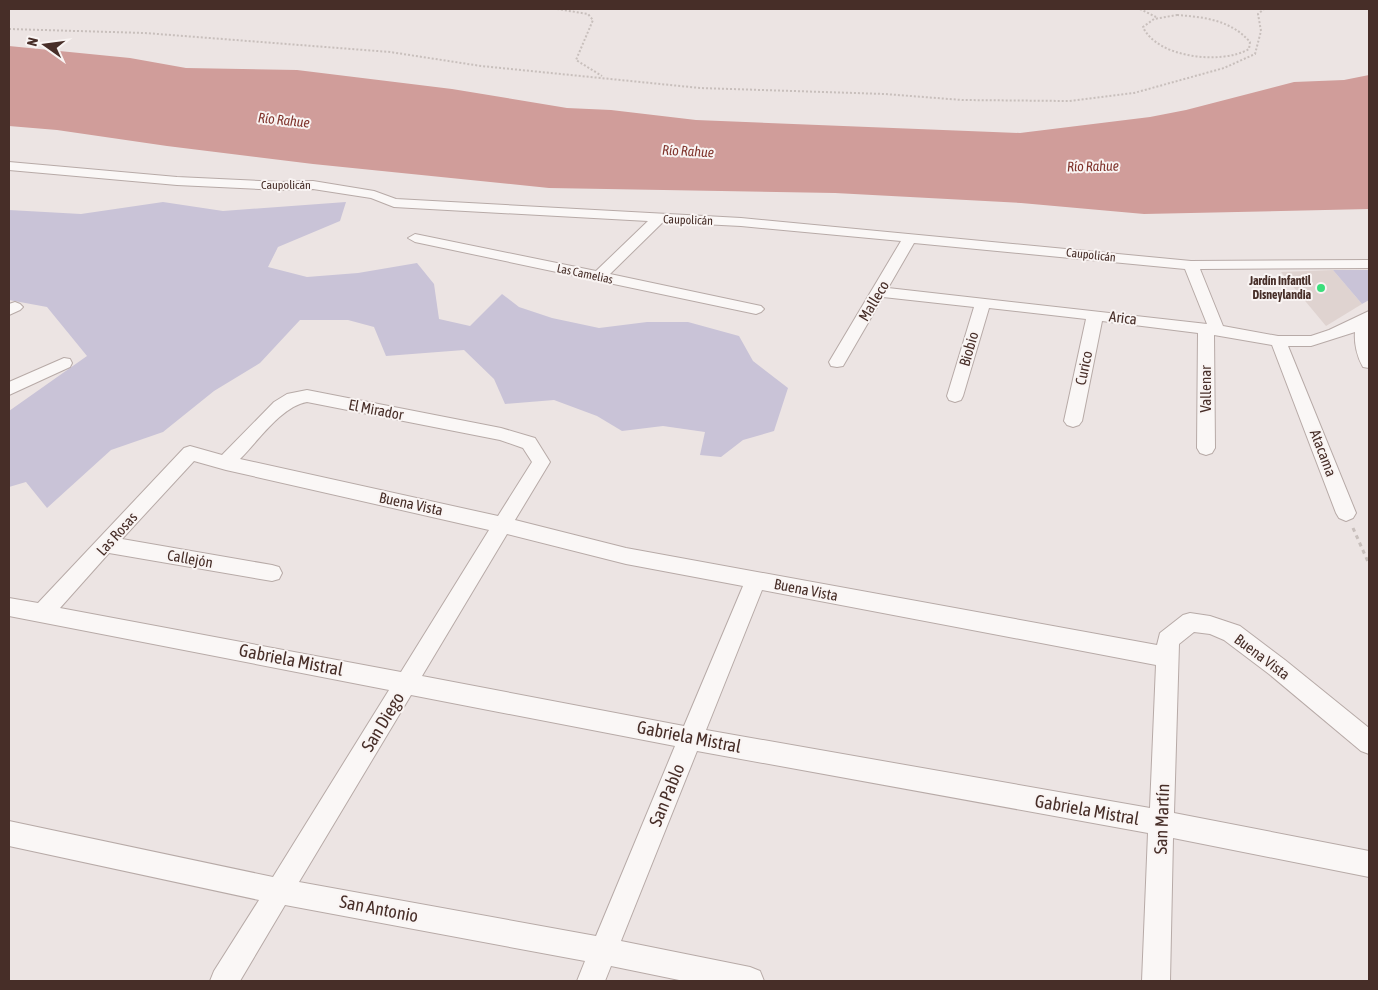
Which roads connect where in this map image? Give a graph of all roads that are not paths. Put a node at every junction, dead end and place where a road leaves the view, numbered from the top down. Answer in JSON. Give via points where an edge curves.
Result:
{"nodes":[{"id":1,"x":9,"y":166,"type":"edge"},
{"id":2,"x":658,"y":218,"type":"junction"},
{"id":3,"x":415,"y":238,"type":"dead end"},
{"id":4,"x":910,"y":238,"type":"junction"},
{"id":5,"x":1369,"y":264,"type":"edge"},
{"id":6,"x":1191,"y":265,"type":"junction"},
{"id":7,"x":598,"y":277,"type":"junction"},
{"id":8,"x":879,"y":292,"type":"junction"},
{"id":9,"x":982,"y":303,"type":"junction"},
{"id":10,"x":756,"y":309,"type":"dead end"},
{"id":11,"x":1095,"y":315,"type":"junction"},
{"id":12,"x":1366,"y":319,"type":"edge"},
{"id":13,"x":1212,"y":330,"type":"junction"},
{"id":14,"x":1278,"y":340,"type":"junction"},
{"id":15,"x":837,"y":362,"type":"dead end"},
{"id":16,"x":64,"y":363,"type":"dead end"},
{"id":17,"x":1369,"y":363,"type":"edge"},
{"id":18,"x":9,"y":389,"type":"edge"},
{"id":19,"x":955,"y":396,"type":"dead end"},
{"id":20,"x":1073,"y":421,"type":"dead end"},
{"id":21,"x":1206,"y":448,"type":"dead end"},
{"id":22,"x":190,"y":453,"type":"joint"},
{"id":23,"x":541,"y":462,"type":"joint"},
{"id":24,"x":226,"y":463,"type":"junction"},
{"id":25,"x":1346,"y":514,"type":"road end"},
{"id":26,"x":503,"y":525,"type":"junction"},
{"id":27,"x":108,"y":545,"type":"junction"},
{"id":28,"x":272,"y":573,"type":"dead end"},
{"id":29,"x":755,"y":581,"type":"junction"},
{"id":30,"x":9,"y":607,"type":"edge"},
{"id":31,"x":42,"y":613,"type":"junction"},
{"id":32,"x":1167,"y":657,"type":"junction"},
{"id":33,"x":407,"y":682,"type":"junction"},
{"id":34,"x":690,"y":738,"type":"junction"},
{"id":35,"x":1369,"y":743,"type":"edge"},
{"id":36,"x":1162,"y":823,"type":"junction"},
{"id":37,"x":9,"y":833,"type":"edge"},
{"id":38,"x":1369,"y":864,"type":"edge"},
{"id":39,"x":279,"y":891,"type":"junction"},
{"id":40,"x":603,"y":952,"type":"junction"},
{"id":41,"x":224,"y":981,"type":"edge"},
{"id":42,"x":591,"y":981,"type":"edge"},
{"id":43,"x":750,"y":981,"type":"edge"},
{"id":44,"x":1156,"y":981,"type":"edge"}],
"edges":[{"from":1,"to":2,"type":"street","name":"Caupolicán","via":[[177,181],[313,185],[374,195],[394,203]]},
{"from":2,"to":4,"type":"street","name":"Caupolicán","via":[[741,222]]},
{"from":2,"to":7,"type":"street"},
{"from":3,"to":7,"type":"street","name":"Las Camelias"},
{"from":4,"to":6,"type":"street","name":"Caupolicán"},
{"from":4,"to":8,"type":"street","name":"Malleco"},
{"from":5,"to":6,"type":"street","name":"Caupolicán"},
{"from":6,"to":13,"type":"street","name":"Vallenar"},
{"from":7,"to":10,"type":"street","name":"Las Camelias"},
{"from":8,"to":9,"type":"street","name":"Arica"},
{"from":8,"to":15,"type":"street","name":"Malleco"},
{"from":9,"to":11,"type":"street","name":"Arica"},
{"from":9,"to":19,"type":"street","name":"Biobio"},
{"from":11,"to":13,"type":"street","name":"Arica"},
{"from":11,"to":20,"type":"street","name":"Curico"},
{"from":12,"to":14,"type":"street","name":"Arica","via":[[1311,341]]},
{"from":12,"to":17,"type":"street","via":[[1362,340]]},
{"from":13,"to":14,"type":"street","name":"Arica"},
{"from":13,"to":21,"type":"street","name":"Vallenar"},
{"from":14,"to":25,"type":"street","name":"Atacama"},
{"from":16,"to":18,"type":"street"},
{"from":22,"to":24,"type":"street","name":"Buena Vista"},
{"from":22,"to":27,"type":"street","name":"Las Rosas"},
{"from":23,"to":24,"type":"street","name":"El Mirador","via":[[529,443],[501,434],[307,396],[293,398],[280,406]]},
{"from":23,"to":26,"type":"street","name":"San Diego"},
{"from":24,"to":26,"type":"street","name":"Buena Vista"},
{"from":26,"to":29,"type":"street","name":"Buena Vista","via":[[626,556]]},
{"from":26,"to":33,"type":"street","name":"San Diego"},
{"from":27,"to":28,"type":"street","name":"Callejón"},
{"from":27,"to":31,"type":"street","name":"Las Rosas"},
{"from":29,"to":32,"type":"street","name":"Buena Vista"},
{"from":29,"to":34,"type":"street","name":"San Pablo"},
{"from":30,"to":31,"type":"street","name":"Gabriela Mistral"},
{"from":31,"to":33,"type":"street","name":"Gabriela Mistral"},
{"from":32,"to":35,"type":"street","name":"Buena Vista","via":[[1168,640],[1190,622],[1232,633]]},
{"from":32,"to":36,"type":"street","name":"San Martín"},
{"from":33,"to":34,"type":"street","name":"Gabriela Mistral"},
{"from":33,"to":39,"type":"street","name":"San Diego"},
{"from":34,"to":36,"type":"street","name":"Gabriela Mistral"},
{"from":34,"to":40,"type":"street","name":"San Pablo"},
{"from":36,"to":38,"type":"street","name":"Gabriela Mistral"},
{"from":36,"to":44,"type":"street","name":"San Martín"},
{"from":37,"to":39,"type":"street","name":"San Antonio"},
{"from":39,"to":40,"type":"street","name":"San Antonio"},
{"from":39,"to":41,"type":"street","name":"San Diego"},
{"from":40,"to":42,"type":"street","name":"San Pablo"},
{"from":40,"to":43,"type":"street","name":"San Antonio"}]}
